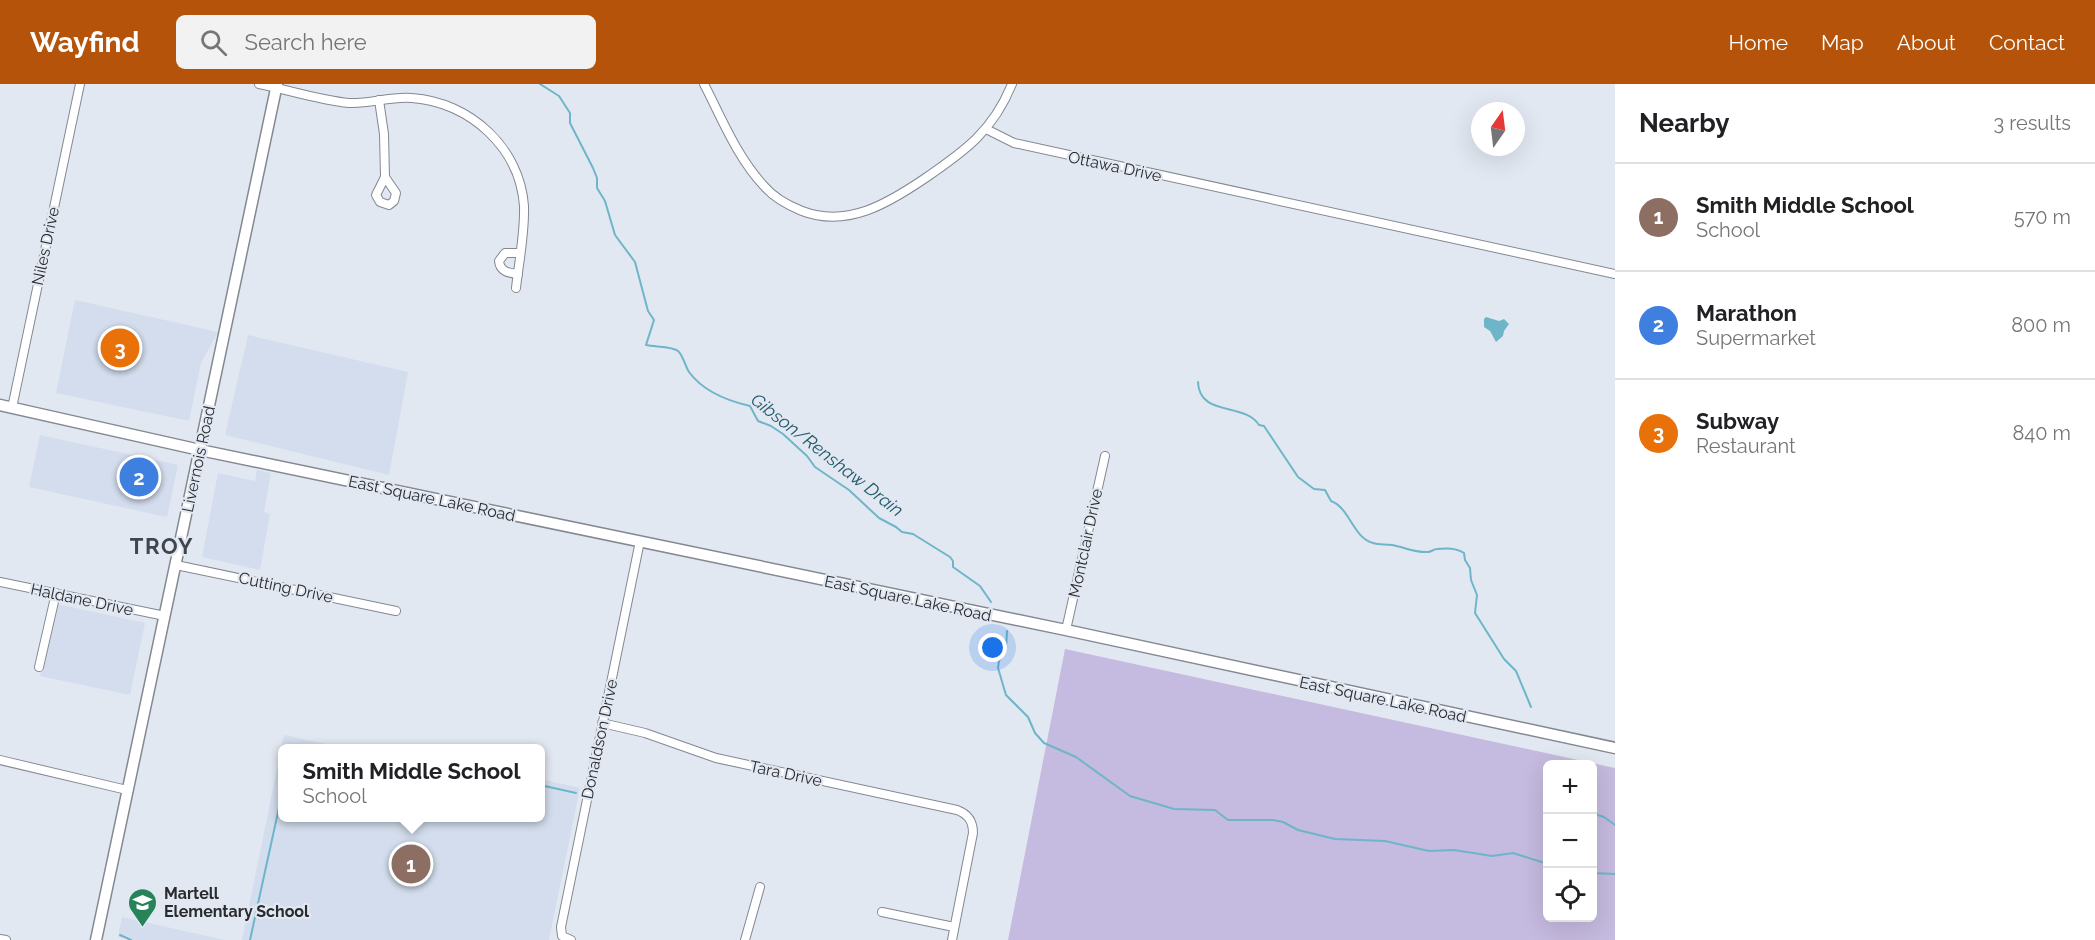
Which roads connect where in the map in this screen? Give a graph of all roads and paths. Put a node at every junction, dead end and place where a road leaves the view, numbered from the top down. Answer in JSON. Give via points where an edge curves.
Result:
{"nodes":[{"id":1,"x":80,"y":84,"type":"edge"},
{"id":2,"x":260,"y":84,"type":"edge"},
{"id":3,"x":704,"y":84,"type":"edge"},
{"id":4,"x":1012,"y":84,"type":"edge"},
{"id":5,"x":277,"y":86,"type":"edge"},
{"id":6,"x":379,"y":100,"type":"junction"},
{"id":7,"x":986,"y":129,"type":"junction"},
{"id":8,"x":385,"y":177,"type":"dead end"},
{"id":9,"x":520,"y":253,"type":"junction"},
{"id":10,"x":518,"y":274,"type":"junction"},
{"id":11,"x":1615,"y":274,"type":"edge"},
{"id":12,"x":516,"y":288,"type":"dead end"},
{"id":13,"x":0,"y":405,"type":"edge"},
{"id":14,"x":12,"y":408,"type":"junction"},
{"id":15,"x":200,"y":450,"type":"junction"},
{"id":16,"x":1105,"y":456,"type":"dead end"},
{"id":17,"x":640,"y":541,"type":"junction"},
{"id":18,"x":176,"y":565,"type":"junction"},
{"id":19,"x":0,"y":582,"type":"edge"},
{"id":20,"x":56,"y":593,"type":"junction"},
{"id":21,"x":396,"y":611,"type":"dead end"},
{"id":22,"x":165,"y":616,"type":"junction"},
{"id":23,"x":1066,"y":630,"type":"junction"},
{"id":24,"x":39,"y":667,"type":"dead end"},
{"id":25,"x":602,"y":723,"type":"junction"},
{"id":26,"x":1615,"y":748,"type":"edge"},
{"id":27,"x":0,"y":760,"type":"edge"},
{"id":28,"x":128,"y":790,"type":"junction"},
{"id":29,"x":760,"y":887,"type":"dead end"},
{"id":30,"x":882,"y":912,"type":"dead end"},
{"id":31,"x":954,"y":927,"type":"junction"},
{"id":32,"x":0,"y":939,"type":"edge"},
{"id":33,"x":6,"y":940,"type":"edge"},
{"id":34,"x":96,"y":940,"type":"edge"},
{"id":35,"x":571,"y":940,"type":"edge"},
{"id":36,"x":744,"y":940,"type":"edge"},
{"id":37,"x":952,"y":940,"type":"edge"}],
"edges":[{"from":1,"to":14,"type":"street","name":"Niles Drive"},
{"from":2,"to":5,"type":"street"},
{"from":3,"to":7,"type":"street","via":[[739,152],[765,188],[788,205],[816,215],[849,216],[885,203],[931,174]]},
{"from":4,"to":7,"type":"street"},
{"from":5,"to":6,"type":"street","via":[[346,102]]},
{"from":5,"to":15,"type":"main road","name":"Livernois Road"},
{"from":6,"to":8,"type":"street"},
{"from":6,"to":9,"type":"street","via":[[429,101],[467,116],[495,138],[508,155],[520,183],[524,209]]},
{"from":7,"to":11,"type":"street","name":"Ottawa Drive","via":[[1014,144]]},
{"from":9,"to":10,"type":"street"},
{"from":9,"to":10,"type":"street","via":[[505,253],[499,261],[504,271]]},
{"from":10,"to":12,"type":"street"},
{"from":13,"to":14,"type":"main road","name":"East Square Lake Road"},
{"from":14,"to":15,"type":"main road","name":"East Square Lake Road"},
{"from":15,"to":17,"type":"main road","name":"East Square Lake Road"},
{"from":15,"to":18,"type":"main road","name":"Livernois Road"},
{"from":16,"to":23,"type":"street","name":"Montclair Drive"},
{"from":17,"to":23,"type":"main road","name":"East Square Lake Road"},
{"from":17,"to":25,"type":"street","name":"Donaldson Drive"},
{"from":18,"to":21,"type":"street","name":"Cutting Drive"},
{"from":18,"to":22,"type":"main road","name":"Livernois Road"},
{"from":19,"to":20,"type":"street","name":"Haldane Drive"},
{"from":20,"to":22,"type":"street","name":"Haldane Drive"},
{"from":20,"to":24,"type":"street"},
{"from":22,"to":28,"type":"main road","name":"Livernois Road"},
{"from":23,"to":26,"type":"main road","name":"East Square Lake Road"},
{"from":25,"to":31,"type":"street","name":"Tara Drive","via":[[645,733],[716,758],[964,814],[973,833]]},
{"from":25,"to":35,"type":"street","name":"Donaldson Drive","via":[[561,927],[562,936]]},
{"from":27,"to":28,"type":"street"},
{"from":28,"to":34,"type":"main road","name":"Livernois Road"},
{"from":29,"to":36,"type":"street"},
{"from":30,"to":31,"type":"street"},
{"from":31,"to":37,"type":"street"},
{"from":32,"to":33,"type":"street"}]}
